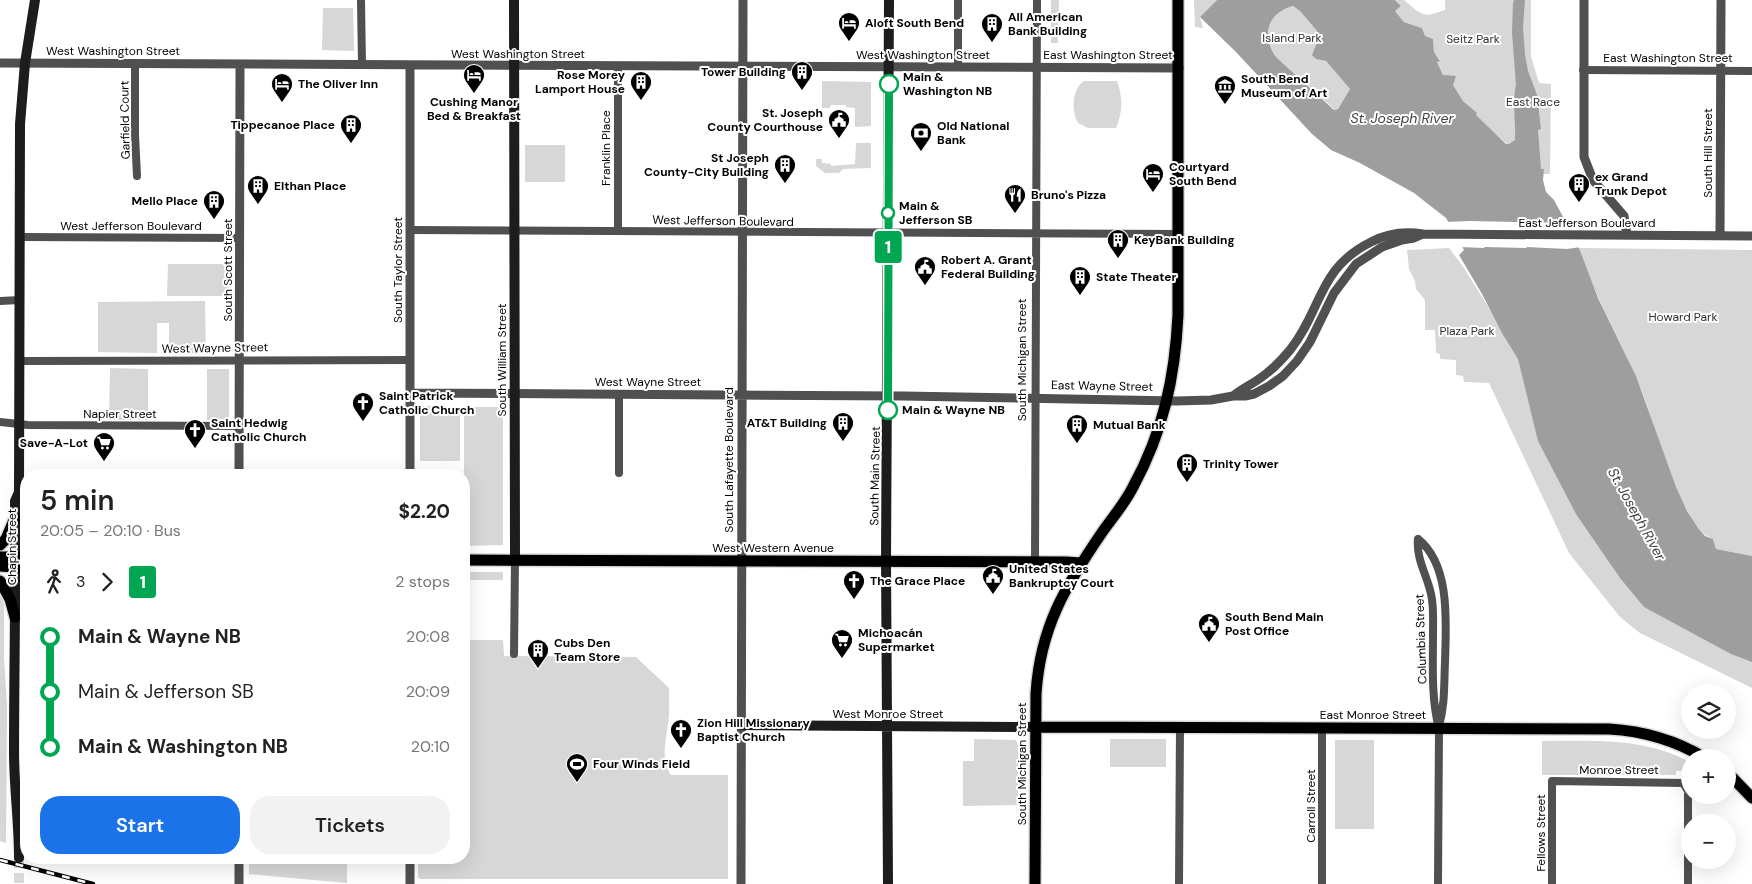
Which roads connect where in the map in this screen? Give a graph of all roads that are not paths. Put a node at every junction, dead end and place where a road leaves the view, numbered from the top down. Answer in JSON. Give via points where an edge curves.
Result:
{"nodes":[{"id":1,"x":35,"y":0,"type":"edge"},
{"id":2,"x":362,"y":0,"type":"edge"},
{"id":3,"x":514,"y":0,"type":"edge"},
{"id":4,"x":743,"y":0,"type":"edge"},
{"id":5,"x":889,"y":0,"type":"edge"},
{"id":6,"x":958,"y":0,"type":"edge"},
{"id":7,"x":1037,"y":0,"type":"edge"},
{"id":8,"x":1178,"y":0,"type":"edge"},
{"id":9,"x":1584,"y":0,"type":"edge"},
{"id":10,"x":1721,"y":0,"type":"edge"},
{"id":11,"x":0,"y":63,"type":"edge"},
{"id":12,"x":25,"y":63,"type":"junction"},
{"id":13,"x":135,"y":64,"type":"junction"},
{"id":14,"x":240,"y":64,"type":"junction"},
{"id":15,"x":362,"y":65,"type":"junction"},
{"id":16,"x":410,"y":65,"type":"junction"},
{"id":17,"x":515,"y":66,"type":"junction"},
{"id":18,"x":618,"y":66,"type":"junction"},
{"id":19,"x":743,"y":67,"type":"junction"},
{"id":20,"x":889,"y":67,"type":"junction"},
{"id":21,"x":958,"y":68,"type":"junction"},
{"id":22,"x":1036,"y":68,"type":"junction"},
{"id":23,"x":1178,"y":68,"type":"junction"},
{"id":24,"x":1583,"y":70,"type":"junction"},
{"id":25,"x":1721,"y":71,"type":"junction"},
{"id":26,"x":1752,"y":71,"type":"edge"},
{"id":27,"x":137,"y":176,"type":"dead end"},
{"id":28,"x":410,"y":230,"type":"junction"},
{"id":29,"x":515,"y":230,"type":"junction"},
{"id":30,"x":618,"y":230,"type":"junction"},
{"id":31,"x":742,"y":232,"type":"junction"},
{"id":32,"x":888,"y":233,"type":"junction"},
{"id":33,"x":1036,"y":233,"type":"junction"},
{"id":34,"x":1178,"y":234,"type":"junction"},
{"id":35,"x":1423,"y":234,"type":"junction"},
{"id":36,"x":1628,"y":235,"type":"junction"},
{"id":37,"x":1720,"y":236,"type":"junction"},
{"id":38,"x":1752,"y":236,"type":"edge"},
{"id":39,"x":21,"y":237,"type":"junction"},
{"id":40,"x":240,"y":238,"type":"junction"},
{"id":41,"x":0,"y":300,"type":"edge"},
{"id":42,"x":20,"y":300,"type":"junction"},
{"id":43,"x":240,"y":360,"type":"junction"},
{"id":44,"x":410,"y":360,"type":"junction"},
{"id":45,"x":20,"y":361,"type":"junction"},
{"id":46,"x":410,"y":393,"type":"junction"},
{"id":47,"x":515,"y":395,"type":"junction"},
{"id":48,"x":619,"y":395,"type":"junction"},
{"id":49,"x":742,"y":395,"type":"junction"},
{"id":50,"x":888,"y":396,"type":"junction"},
{"id":51,"x":1233,"y":396,"type":"junction"},
{"id":52,"x":1036,"y":398,"type":"junction"},
{"id":53,"x":1168,"y":401,"type":"junction"},
{"id":54,"x":0,"y":422,"type":"edge"},
{"id":55,"x":19,"y":423,"type":"junction"},
{"id":56,"x":240,"y":426,"type":"junction"},
{"id":57,"x":239,"y":469,"type":"edge"},
{"id":58,"x":410,"y":469,"type":"edge"},
{"id":59,"x":619,"y":473,"type":"dead end"},
{"id":60,"x":19,"y":492,"type":"joint"},
{"id":61,"x":15,"y":518,"type":"junction"},
{"id":62,"x":0,"y":545,"type":"edge"},
{"id":63,"x":20,"y":549,"type":"edge"},
{"id":64,"x":0,"y":557,"type":"edge"},
{"id":65,"x":470,"y":560,"type":"edge"},
{"id":66,"x":515,"y":560,"type":"junction"},
{"id":67,"x":742,"y":561,"type":"junction"},
{"id":68,"x":20,"y":562,"type":"edge"},
{"id":69,"x":20,"y":562,"type":"edge"},
{"id":70,"x":886,"y":562,"type":"junction"},
{"id":71,"x":1035,"y":562,"type":"junction"},
{"id":72,"x":1081,"y":563,"type":"junction"},
{"id":73,"x":0,"y":566,"type":"edge"},
{"id":74,"x":20,"y":577,"type":"edge"},
{"id":75,"x":0,"y":581,"type":"edge"},
{"id":76,"x":15,"y":616,"type":"junction"},
{"id":77,"x":514,"y":654,"type":"dead end"},
{"id":78,"x":741,"y":725,"type":"junction"},
{"id":79,"x":886,"y":726,"type":"junction"},
{"id":80,"x":1036,"y":727,"type":"junction"},
{"id":81,"x":1180,"y":727,"type":"junction"},
{"id":82,"x":1322,"y":728,"type":"junction"},
{"id":83,"x":1439,"y":729,"type":"junction"},
{"id":84,"x":1688,"y":749,"type":"edge"},
{"id":85,"x":1552,"y":781,"type":"joint"},
{"id":86,"x":1736,"y":781,"type":"edge"},
{"id":87,"x":1750,"y":793,"type":"edge"},
{"id":88,"x":20,"y":822,"type":"edge"},
{"id":89,"x":19,"y":826,"type":"junction"},
{"id":90,"x":19,"y":858,"type":"tunnel mouth"},
{"id":91,"x":239,"y":864,"type":"edge"},
{"id":92,"x":410,"y":864,"type":"edge"},
{"id":93,"x":239,"y":884,"type":"edge"},
{"id":94,"x":410,"y":884,"type":"edge"},
{"id":95,"x":741,"y":884,"type":"edge"},
{"id":96,"x":888,"y":884,"type":"edge"},
{"id":97,"x":1036,"y":884,"type":"edge"},
{"id":98,"x":1179,"y":884,"type":"edge"},
{"id":99,"x":1322,"y":884,"type":"edge"},
{"id":100,"x":1438,"y":884,"type":"edge"},
{"id":101,"x":1552,"y":884,"type":"edge"},
{"id":102,"x":1688,"y":884,"type":"edge"}],
"edges":[{"from":1,"to":12,"type":"main road","name":"Chapin Street"},
{"from":2,"to":15,"type":"street"},
{"from":3,"to":17,"type":"main road","name":"South William Street"},
{"from":4,"to":19,"type":"street","name":"South Lafayette Boulevard"},
{"from":5,"to":20,"type":"main road","name":"South Main Street"},
{"from":6,"to":21,"type":"street"},
{"from":7,"to":22,"type":"street","name":"South Michigan Street"},
{"from":8,"to":23,"type":"main road","name":"South Michigan Street"},
{"from":9,"to":24,"type":"street"},
{"from":10,"to":25,"type":"street","name":"South Hill Street"},
{"from":11,"to":12,"type":"street","name":"West Washington Street"},
{"from":12,"to":13,"type":"street","name":"West Washington Street"},
{"from":12,"to":39,"type":"main road","name":"Chapin Street","via":[[20,124]]},
{"from":13,"to":14,"type":"street","name":"West Washington Street"},
{"from":13,"to":27,"type":"street","name":"Garfield Court"},
{"from":14,"to":15,"type":"street","name":"West Washington Street"},
{"from":14,"to":40,"type":"street","name":"South Scott Street"},
{"from":15,"to":16,"type":"street","name":"West Washington Street"},
{"from":16,"to":17,"type":"street","name":"West Washington Street"},
{"from":16,"to":28,"type":"street","name":"South Taylor Street"},
{"from":17,"to":18,"type":"street","name":"West Washington Street"},
{"from":17,"to":29,"type":"main road","name":"South William Street"},
{"from":18,"to":19,"type":"street","name":"West Washington Street"},
{"from":18,"to":30,"type":"street","name":"Franklin Place"},
{"from":19,"to":20,"type":"street","name":"West Washington Street"},
{"from":19,"to":31,"type":"street","name":"South Lafayette Boulevard"},
{"from":20,"to":21,"type":"street","name":"West Washington Street"},
{"from":20,"to":32,"type":"main road","name":"South Main Street"},
{"from":21,"to":22,"type":"street","name":"West Washington Street"},
{"from":22,"to":23,"type":"street","name":"East Washington Street"},
{"from":22,"to":33,"type":"street","name":"South Michigan Street"},
{"from":23,"to":34,"type":"main road","name":"South Michigan Street"},
{"from":24,"to":25,"type":"street","name":"East Washington Street"},
{"from":24,"to":36,"type":"street","via":[[1586,165],[1597,184],[1624,216]]},
{"from":25,"to":26,"type":"street","name":"East Washington Street"},
{"from":25,"to":37,"type":"street","name":"South Hill Street"},
{"from":28,"to":29,"type":"street","name":"West Jefferson Boulevard"},
{"from":28,"to":44,"type":"street","name":"South Taylor Street"},
{"from":29,"to":30,"type":"street","name":"West Jefferson Boulevard"},
{"from":29,"to":47,"type":"main road","name":"South William Street"},
{"from":30,"to":31,"type":"street","name":"West Jefferson Boulevard"},
{"from":31,"to":32,"type":"street","name":"West Jefferson Boulevard"},
{"from":31,"to":49,"type":"street","name":"South Lafayette Boulevard"},
{"from":32,"to":33,"type":"street","name":"West Jefferson Boulevard"},
{"from":32,"to":50,"type":"main road","name":"South Main Street"},
{"from":33,"to":34,"type":"street"},
{"from":33,"to":52,"type":"street","name":"South Michigan Street"},
{"from":34,"to":53,"type":"main road","name":"South Michigan Street","via":[[1177,334]]},
{"from":35,"to":36,"type":"street","name":"East Jefferson Boulevard"},
{"from":35,"to":51,"type":"street","name":"East Jefferson Boulevard","via":[[1382,247],[1356,264],[1334,293],[1306,349],[1292,367],[1274,383],[1254,394]]},
{"from":35,"to":51,"type":"street","name":"East Jefferson Boulevard","via":[[1402,231],[1390,234],[1349,255],[1328,280],[1291,349],[1266,374]]},
{"from":36,"to":37,"type":"street","name":"East Jefferson Boulevard"},
{"from":37,"to":38,"type":"street","name":"East Jefferson Boulevard"},
{"from":39,"to":40,"type":"street","name":"West Jefferson Boulevard"},
{"from":39,"to":42,"type":"main road","name":"Chapin Street"},
{"from":40,"to":43,"type":"street","name":"South Scott Street"},
{"from":41,"to":42,"type":"street"},
{"from":42,"to":45,"type":"main road","name":"Chapin Street"},
{"from":43,"to":44,"type":"street","name":"West Wayne Street"},
{"from":43,"to":45,"type":"street","name":"West Wayne Street"},
{"from":43,"to":56,"type":"street","name":"South Scott Street"},
{"from":44,"to":46,"type":"street","name":"South Taylor Street"},
{"from":45,"to":55,"type":"main road","name":"Chapin Street"},
{"from":46,"to":47,"type":"street","name":"West Wayne Street"},
{"from":46,"to":58,"type":"street","name":"South Taylor Street"},
{"from":47,"to":48,"type":"street","name":"West Wayne Street"},
{"from":47,"to":66,"type":"main road","name":"South William Street"},
{"from":48,"to":49,"type":"street","name":"West Wayne Street"},
{"from":48,"to":59,"type":"street"},
{"from":49,"to":50,"type":"street","name":"West Wayne Street"},
{"from":49,"to":67,"type":"street","name":"South Lafayette Boulevard"},
{"from":50,"to":52,"type":"street","name":"West Wayne Street"},
{"from":50,"to":70,"type":"main road","name":"South Main Street"},
{"from":51,"to":53,"type":"street","name":"East Jefferson Boulevard"},
{"from":52,"to":53,"type":"street","name":"East Wayne Street"},
{"from":52,"to":71,"type":"street","name":"South Michigan Street"},
{"from":53,"to":72,"type":"main road","name":"South Michigan Street","via":[[1156,438],[1132,489]]},
{"from":54,"to":55,"type":"street","name":"Napier Street"},
{"from":55,"to":56,"type":"street","name":"Napier Street"},
{"from":55,"to":60,"type":"main road","name":"Chapin Street"},
{"from":56,"to":57,"type":"street","name":"South Scott Street"},
{"from":60,"to":61,"type":"main road","name":"Chapin Street","via":[[15,501]]},
{"from":61,"to":62,"type":"main road"},
{"from":61,"to":63,"type":"main road","name":"Chapin Street"},
{"from":64,"to":68,"type":"main road"},
{"from":65,"to":66,"type":"main road","name":"West Western Avenue"},
{"from":66,"to":67,"type":"main road","name":"West Western Avenue"},
{"from":66,"to":77,"type":"street","name":"South William Street"},
{"from":67,"to":70,"type":"main road","name":"West Western Avenue"},
{"from":67,"to":78,"type":"street","name":"South Lafayette Boulevard"},
{"from":69,"to":73,"type":"main road"},
{"from":70,"to":71,"type":"main road","name":"West Western Avenue"},
{"from":70,"to":79,"type":"main road","name":"South Main Street"},
{"from":71,"to":72,"type":"main road","name":"West Western Avenue"},
{"from":72,"to":80,"type":"main road","name":"South Michigan Street","via":[[1067,586],[1045,637],[1036,684]]},
{"from":74,"to":76,"type":"main road","name":"Chapin Street"},
{"from":75,"to":76,"type":"main road"},
{"from":76,"to":89,"type":"main road","name":"Chapin Street","via":[[14,794]]},
{"from":78,"to":79,"type":"main road","name":"West Monroe Street"},
{"from":78,"to":95,"type":"street","name":"South Lafayette Boulevard"},
{"from":79,"to":80,"type":"main road","name":"West Monroe Street"},
{"from":79,"to":96,"type":"main road","name":"South Main Street"},
{"from":80,"to":81,"type":"main road","name":"East Monroe Street"},
{"from":80,"to":97,"type":"main road","name":"South Michigan Street"},
{"from":81,"to":82,"type":"main road","name":"East Monroe Street"},
{"from":81,"to":98,"type":"street"},
{"from":82,"to":83,"type":"main road","name":"East Monroe Street"},
{"from":82,"to":99,"type":"street","name":"Carroll Street"},
{"from":83,"to":83,"type":"street","name":"Columbia Street","via":[[1444,710],[1444,595],[1430,552],[1418,539],[1419,560],[1430,587],[1433,608],[1434,710]]},
{"from":83,"to":84,"type":"main road","name":"East Monroe Street","via":[[1625,730],[1670,740]]},
{"from":83,"to":100,"type":"street","name":"Columbia Street"},
{"from":85,"to":101,"type":"street","name":"Fellows Street"},
{"from":85,"to":102,"type":"street","name":"Monroe Street","via":[[1680,782],[1686,786]]},
{"from":86,"to":87,"type":"main road"},
{"from":88,"to":89,"type":"main road","name":"Chapin Street"},
{"from":89,"to":90,"type":"main road","name":"Chapin Street"},
{"from":91,"to":93,"type":"street"},
{"from":92,"to":94,"type":"street"}]}
